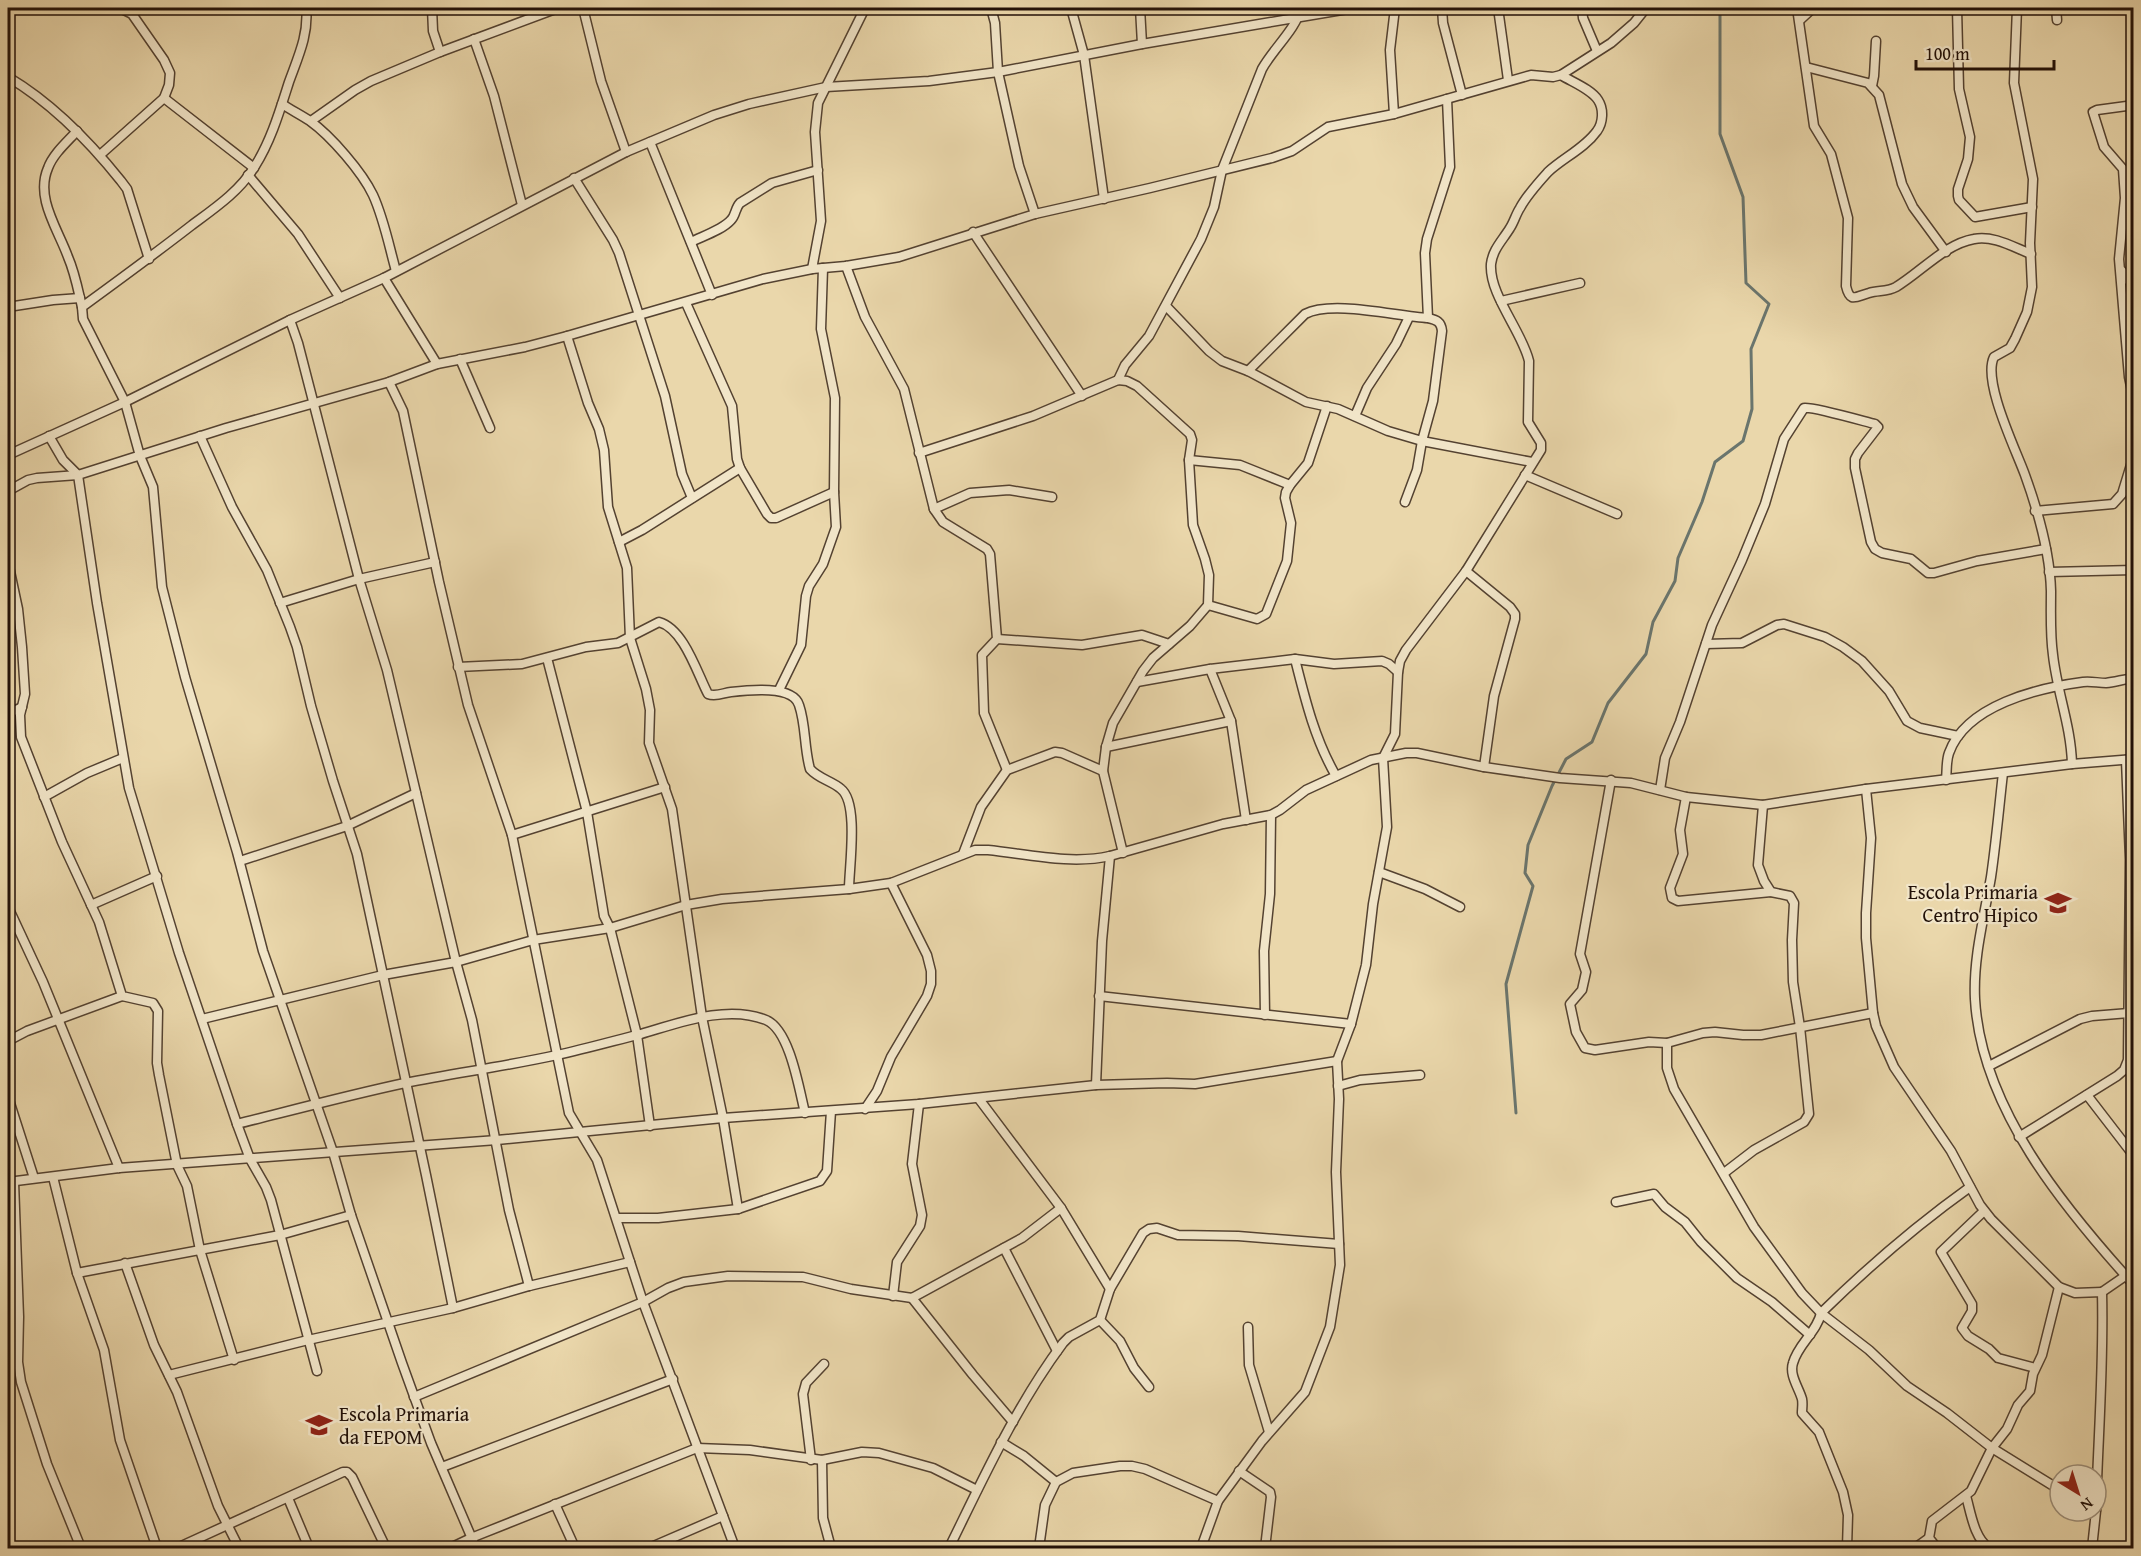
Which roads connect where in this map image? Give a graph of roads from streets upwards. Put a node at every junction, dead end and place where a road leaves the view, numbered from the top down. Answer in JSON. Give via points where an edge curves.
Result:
{"nodes":[{"id":1,"x":120,"y":8,"type":"edge"},
{"id":2,"x":306,"y":8,"type":"edge"},
{"id":3,"x":432,"y":8,"type":"edge"},
{"id":4,"x":558,"y":8,"type":"edge"},
{"id":5,"x":583,"y":8,"type":"edge"},
{"id":6,"x":865,"y":8,"type":"edge"},
{"id":7,"x":991,"y":8,"type":"edge"},
{"id":8,"x":1071,"y":8,"type":"edge"},
{"id":9,"x":1140,"y":8,"type":"edge"},
{"id":10,"x":1354,"y":8,"type":"edge"},
{"id":11,"x":1395,"y":8,"type":"edge"},
{"id":12,"x":1442,"y":8,"type":"edge"},
{"id":13,"x":1498,"y":8,"type":"edge"},
{"id":14,"x":1582,"y":8,"type":"edge"},
{"id":15,"x":1646,"y":8,"type":"edge"},
{"id":16,"x":1797,"y":8,"type":"edge"},
{"id":17,"x":1813,"y":8,"type":"edge"},
{"id":18,"x":1957,"y":8,"type":"edge"},
{"id":19,"x":2017,"y":8,"type":"edge"},
{"id":20,"x":2056,"y":8,"type":"edge"},
{"id":21,"x":1300,"y":12,"type":"edge"},
{"id":22,"x":2057,"y":20,"type":"dead end"},
{"id":23,"x":1800,"y":21,"type":"junction"},
{"id":24,"x":474,"y":39,"type":"junction"},
{"id":25,"x":1876,"y":41,"type":"dead end"},
{"id":26,"x":1142,"y":44,"type":"junction"},
{"id":27,"x":1597,"y":51,"type":"junction"},
{"id":28,"x":440,"y":52,"type":"junction"},
{"id":29,"x":1084,"y":55,"type":"junction"},
{"id":30,"x":1806,"y":67,"type":"junction"},
{"id":31,"x":998,"y":72,"type":"junction"},
{"id":32,"x":1561,"y":75,"type":"junction"},
{"id":33,"x":8,"y":77,"type":"edge"},
{"id":34,"x":1508,"y":80,"type":"junction"},
{"id":35,"x":1872,"y":86,"type":"junction"},
{"id":36,"x":826,"y":87,"type":"junction"},
{"id":37,"x":1462,"y":95,"type":"junction"},
{"id":38,"x":164,"y":98,"type":"junction"},
{"id":39,"x":1447,"y":99,"type":"junction"},
{"id":40,"x":282,"y":104,"type":"junction"},
{"id":41,"x":2133,"y":105,"type":"edge"},
{"id":42,"x":1394,"y":114,"type":"junction"},
{"id":43,"x":311,"y":122,"type":"junction"},
{"id":44,"x":77,"y":131,"type":"junction"},
{"id":45,"x":650,"y":142,"type":"junction"},
{"id":46,"x":626,"y":152,"type":"junction"},
{"id":47,"x":100,"y":155,"type":"junction"},
{"id":48,"x":254,"y":168,"type":"junction"},
{"id":49,"x":818,"y":170,"type":"junction"},
{"id":50,"x":1222,"y":170,"type":"junction"},
{"id":51,"x":248,"y":175,"type":"junction"},
{"id":52,"x":574,"y":178,"type":"junction"},
{"id":53,"x":1104,"y":199,"type":"junction"},
{"id":54,"x":522,"y":205,"type":"junction"},
{"id":55,"x":2032,"y":207,"type":"junction"},
{"id":56,"x":1035,"y":214,"type":"junction"},
{"id":57,"x":973,"y":232,"type":"junction"},
{"id":58,"x":691,"y":242,"type":"junction"},
{"id":59,"x":1946,"y":252,"type":"junction"},
{"id":60,"x":2031,"y":254,"type":"junction"},
{"id":61,"x":149,"y":258,"type":"junction"},
{"id":62,"x":846,"y":266,"type":"junction"},
{"id":63,"x":823,"y":268,"type":"junction"},
{"id":64,"x":2120,"y":268,"type":"junction"},
{"id":65,"x":812,"y":269,"type":"junction"},
{"id":66,"x":396,"y":271,"type":"junction"},
{"id":67,"x":384,"y":278,"type":"junction"},
{"id":68,"x":1580,"y":283,"type":"dead end"},
{"id":69,"x":2133,"y":289,"type":"edge"},
{"id":70,"x":712,"y":295,"type":"junction"},
{"id":71,"x":340,"y":298,"type":"junction"},
{"id":72,"x":1501,"y":302,"type":"junction"},
{"id":73,"x":81,"y":303,"type":"junction"},
{"id":74,"x":686,"y":303,"type":"junction"},
{"id":75,"x":1166,"y":306,"type":"junction"},
{"id":76,"x":8,"y":307,"type":"edge"},
{"id":77,"x":639,"y":315,"type":"junction"},
{"id":78,"x":1410,"y":317,"type":"junction"},
{"id":79,"x":1428,"y":318,"type":"junction"},
{"id":80,"x":290,"y":320,"type":"junction"},
{"id":81,"x":567,"y":336,"type":"junction"},
{"id":82,"x":460,"y":359,"type":"junction"},
{"id":83,"x":437,"y":364,"type":"junction"},
{"id":84,"x":1248,"y":371,"type":"junction"},
{"id":85,"x":1118,"y":380,"type":"junction"},
{"id":86,"x":389,"y":382,"type":"junction"},
{"id":87,"x":1082,"y":396,"type":"junction"},
{"id":88,"x":2133,"y":400,"type":"edge"},
{"id":89,"x":125,"y":402,"type":"junction"},
{"id":90,"x":313,"y":403,"type":"junction"},
{"id":91,"x":1327,"y":406,"type":"junction"},
{"id":92,"x":1355,"y":416,"type":"junction"},
{"id":93,"x":490,"y":428,"type":"dead end"},
{"id":94,"x":49,"y":436,"type":"junction"},
{"id":95,"x":200,"y":436,"type":"junction"},
{"id":96,"x":1422,"y":441,"type":"junction"},
{"id":97,"x":919,"y":453,"type":"junction"},
{"id":98,"x":8,"y":455,"type":"edge"},
{"id":99,"x":2133,"y":455,"type":"edge"},
{"id":100,"x":140,"y":456,"type":"junction"},
{"id":101,"x":1189,"y":460,"type":"junction"},
{"id":102,"x":1533,"y":462,"type":"junction"},
{"id":103,"x":740,"y":468,"type":"junction"},
{"id":104,"x":78,"y":475,"type":"junction"},
{"id":105,"x":1525,"y":475,"type":"junction"},
{"id":106,"x":1290,"y":485,"type":"junction"},
{"id":107,"x":8,"y":490,"type":"edge"},
{"id":108,"x":834,"y":492,"type":"junction"},
{"id":109,"x":1052,"y":497,"type":"dead end"},
{"id":110,"x":692,"y":498,"type":"junction"},
{"id":111,"x":1405,"y":502,"type":"dead end"},
{"id":112,"x":934,"y":509,"type":"junction"},
{"id":113,"x":2035,"y":510,"type":"junction"},
{"id":114,"x":1617,"y":514,"type":"dead end"},
{"id":115,"x":619,"y":542,"type":"junction"},
{"id":116,"x":2046,"y":549,"type":"junction"},
{"id":117,"x":8,"y":562,"type":"edge"},
{"id":118,"x":435,"y":562,"type":"junction"},
{"id":119,"x":2133,"y":570,"type":"edge"},
{"id":120,"x":1466,"y":571,"type":"junction"},
{"id":121,"x":2049,"y":572,"type":"junction"},
{"id":122,"x":359,"y":579,"type":"junction"},
{"id":123,"x":280,"y":603,"type":"junction"},
{"id":124,"x":1208,"y":605,"type":"junction"},
{"id":125,"x":630,"y":638,"type":"junction"},
{"id":126,"x":997,"y":639,"type":"junction"},
{"id":127,"x":1169,"y":644,"type":"junction"},
{"id":128,"x":1706,"y":644,"type":"junction"},
{"id":129,"x":547,"y":658,"type":"junction"},
{"id":130,"x":1295,"y":659,"type":"junction"},
{"id":131,"x":458,"y":667,"type":"junction"},
{"id":132,"x":1210,"y":669,"type":"junction"},
{"id":133,"x":1398,"y":672,"type":"junction"},
{"id":134,"x":2133,"y":678,"type":"edge"},
{"id":135,"x":1137,"y":682,"type":"junction"},
{"id":136,"x":2059,"y":686,"type":"junction"},
{"id":137,"x":779,"y":690,"type":"junction"},
{"id":138,"x":22,"y":707,"type":"junction"},
{"id":139,"x":8,"y":714,"type":"edge"},
{"id":140,"x":1231,"y":721,"type":"junction"},
{"id":141,"x":1958,"y":736,"type":"junction"},
{"id":142,"x":1107,"y":747,"type":"junction"},
{"id":143,"x":123,"y":758,"type":"junction"},
{"id":144,"x":1383,"y":758,"type":"junction"},
{"id":145,"x":2130,"y":759,"type":"edge"},
{"id":146,"x":2072,"y":764,"type":"junction"},
{"id":147,"x":1484,"y":767,"type":"junction"},
{"id":148,"x":1007,"y":770,"type":"junction"},
{"id":149,"x":1104,"y":771,"type":"junction"},
{"id":150,"x":2003,"y":773,"type":"junction"},
{"id":151,"x":1336,"y":776,"type":"junction"},
{"id":152,"x":1611,"y":780,"type":"junction"},
{"id":153,"x":1946,"y":780,"type":"junction"},
{"id":154,"x":665,"y":787,"type":"junction"},
{"id":155,"x":1866,"y":789,"type":"junction"},
{"id":156,"x":1660,"y":790,"type":"junction"},
{"id":157,"x":416,"y":793,"type":"junction"},
{"id":158,"x":44,"y":797,"type":"junction"},
{"id":159,"x":1686,"y":797,"type":"junction"},
{"id":160,"x":1763,"y":805,"type":"junction"},
{"id":161,"x":587,"y":812,"type":"junction"},
{"id":162,"x":1271,"y":815,"type":"junction"},
{"id":163,"x":1246,"y":820,"type":"junction"},
{"id":164,"x":348,"y":826,"type":"junction"},
{"id":165,"x":512,"y":835,"type":"junction"},
{"id":166,"x":1123,"y":853,"type":"junction"},
{"id":167,"x":963,"y":854,"type":"junction"},
{"id":168,"x":1110,"y":856,"type":"junction"},
{"id":169,"x":2132,"y":859,"type":"edge"},
{"id":170,"x":240,"y":861,"type":"junction"},
{"id":171,"x":1379,"y":872,"type":"junction"},
{"id":172,"x":157,"y":876,"type":"junction"},
{"id":173,"x":891,"y":883,"type":"junction"},
{"id":174,"x":849,"y":889,"type":"junction"},
{"id":175,"x":1771,"y":892,"type":"junction"},
{"id":176,"x":91,"y":905,"type":"junction"},
{"id":177,"x":686,"y":905,"type":"junction"},
{"id":178,"x":8,"y":907,"type":"edge"},
{"id":179,"x":1460,"y":907,"type":"dead end"},
{"id":180,"x":11,"y":922,"type":"edge"},
{"id":181,"x":610,"y":928,"type":"junction"},
{"id":182,"x":533,"y":940,"type":"junction"},
{"id":183,"x":456,"y":962,"type":"junction"},
{"id":184,"x":383,"y":975,"type":"junction"},
{"id":185,"x":122,"y":996,"type":"junction"},
{"id":186,"x":1099,"y":996,"type":"junction"},
{"id":187,"x":280,"y":999,"type":"junction"},
{"id":188,"x":1873,"y":1013,"type":"junction"},
{"id":189,"x":2129,"y":1013,"type":"junction"},
{"id":190,"x":1264,"y":1015,"type":"junction"},
{"id":191,"x":702,"y":1017,"type":"junction"},
{"id":192,"x":202,"y":1019,"type":"junction"},
{"id":193,"x":58,"y":1021,"type":"junction"},
{"id":194,"x":1350,"y":1024,"type":"junction"},
{"id":195,"x":1800,"y":1027,"type":"junction"},
{"id":196,"x":637,"y":1035,"type":"junction"},
{"id":197,"x":8,"y":1041,"type":"edge"},
{"id":198,"x":1667,"y":1043,"type":"junction"},
{"id":199,"x":557,"y":1055,"type":"junction"},
{"id":200,"x":1337,"y":1061,"type":"junction"},
{"id":201,"x":1989,"y":1066,"type":"junction"},
{"id":202,"x":480,"y":1070,"type":"junction"},
{"id":203,"x":1420,"y":1075,"type":"dead end"},
{"id":204,"x":406,"y":1083,"type":"junction"},
{"id":205,"x":1096,"y":1085,"type":"junction"},
{"id":206,"x":1338,"y":1086,"type":"junction"},
{"id":207,"x":2087,"y":1095,"type":"junction"},
{"id":208,"x":8,"y":1097,"type":"edge"},
{"id":209,"x":979,"y":1099,"type":"junction"},
{"id":210,"x":316,"y":1104,"type":"junction"},
{"id":211,"x":919,"y":1104,"type":"junction"},
{"id":212,"x":865,"y":1109,"type":"junction"},
{"id":213,"x":831,"y":1111,"type":"junction"},
{"id":214,"x":805,"y":1113,"type":"junction"},
{"id":215,"x":723,"y":1118,"type":"junction"},
{"id":216,"x":237,"y":1124,"type":"junction"},
{"id":217,"x":650,"y":1126,"type":"junction"},
{"id":218,"x":582,"y":1132,"type":"junction"},
{"id":219,"x":2019,"y":1137,"type":"junction"},
{"id":220,"x":496,"y":1140,"type":"junction"},
{"id":221,"x":419,"y":1145,"type":"junction"},
{"id":222,"x":333,"y":1152,"type":"junction"},
{"id":223,"x":2133,"y":1156,"type":"edge"},
{"id":224,"x":250,"y":1159,"type":"junction"},
{"id":225,"x":177,"y":1165,"type":"junction"},
{"id":226,"x":119,"y":1168,"type":"junction"},
{"id":227,"x":1724,"y":1173,"type":"junction"},
{"id":228,"x":53,"y":1177,"type":"junction"},
{"id":229,"x":34,"y":1178,"type":"junction"},
{"id":230,"x":10,"y":1182,"type":"edge"},
{"id":231,"x":1970,"y":1186,"type":"junction"},
{"id":232,"x":1616,"y":1202,"type":"dead end"},
{"id":233,"x":1061,"y":1208,"type":"junction"},
{"id":234,"x":738,"y":1209,"type":"junction"},
{"id":235,"x":1984,"y":1211,"type":"junction"},
{"id":236,"x":351,"y":1215,"type":"junction"},
{"id":237,"x":616,"y":1218,"type":"junction"},
{"id":238,"x":280,"y":1235,"type":"junction"},
{"id":239,"x":1340,"y":1244,"type":"junction"},
{"id":240,"x":1004,"y":1248,"type":"junction"},
{"id":241,"x":200,"y":1250,"type":"junction"},
{"id":242,"x":630,"y":1262,"type":"junction"},
{"id":243,"x":125,"y":1263,"type":"junction"},
{"id":244,"x":2133,"y":1270,"type":"edge"},
{"id":245,"x":77,"y":1273,"type":"junction"},
{"id":246,"x":2126,"y":1276,"type":"junction"},
{"id":247,"x":2133,"y":1285,"type":"edge"},
{"id":248,"x":529,"y":1286,"type":"junction"},
{"id":249,"x":2059,"y":1287,"type":"junction"},
{"id":250,"x":1110,"y":1289,"type":"junction"},
{"id":251,"x":2102,"y":1292,"type":"junction"},
{"id":252,"x":893,"y":1296,"type":"junction"},
{"id":253,"x":912,"y":1298,"type":"junction"},
{"id":254,"x":643,"y":1302,"type":"junction"},
{"id":255,"x":453,"y":1308,"type":"junction"},
{"id":256,"x":1821,"y":1313,"type":"junction"},
{"id":257,"x":1100,"y":1320,"type":"junction"},
{"id":258,"x":388,"y":1322,"type":"junction"},
{"id":259,"x":1248,"y":1327,"type":"dead end"},
{"id":260,"x":1810,"y":1335,"type":"junction"},
{"id":261,"x":308,"y":1340,"type":"junction"},
{"id":262,"x":1057,"y":1351,"type":"junction"},
{"id":263,"x":234,"y":1360,"type":"junction"},
{"id":264,"x":824,"y":1364,"type":"dead end"},
{"id":265,"x":2035,"y":1368,"type":"junction"},
{"id":266,"x":317,"y":1371,"type":"dead end"},
{"id":267,"x":169,"y":1375,"type":"junction"},
{"id":268,"x":673,"y":1379,"type":"junction"},
{"id":269,"x":1149,"y":1387,"type":"dead end"},
{"id":270,"x":414,"y":1397,"type":"junction"},
{"id":271,"x":1013,"y":1422,"type":"junction"},
{"id":272,"x":1269,"y":1432,"type":"junction"},
{"id":273,"x":1001,"y":1442,"type":"junction"},
{"id":274,"x":697,"y":1448,"type":"junction"},
{"id":275,"x":1992,"y":1448,"type":"junction"},
{"id":276,"x":811,"y":1460,"type":"junction"},
{"id":277,"x":822,"y":1460,"type":"junction"},
{"id":278,"x":2098,"y":1463,"type":"edge"},
{"id":279,"x":442,"y":1467,"type":"junction"},
{"id":280,"x":1239,"y":1471,"type":"junction"},
{"id":281,"x":1056,"y":1482,"type":"junction"},
{"id":282,"x":2048,"y":1483,"type":"edge"},
{"id":283,"x":977,"y":1490,"type":"junction"},
{"id":284,"x":1966,"y":1496,"type":"junction"},
{"id":285,"x":288,"y":1498,"type":"junction"},
{"id":286,"x":1218,"y":1501,"type":"junction"},
{"id":287,"x":555,"y":1504,"type":"junction"},
{"id":288,"x":723,"y":1516,"type":"junction"},
{"id":289,"x":2094,"y":1523,"type":"edge"},
{"id":290,"x":227,"y":1526,"type":"junction"},
{"id":291,"x":471,"y":1538,"type":"junction"},
{"id":292,"x":1929,"y":1538,"type":"junction"},
{"id":293,"x":81,"y":1548,"type":"edge"},
{"id":294,"x":157,"y":1548,"type":"edge"},
{"id":295,"x":177,"y":1548,"type":"edge"},
{"id":296,"x":239,"y":1548,"type":"edge"},
{"id":297,"x":309,"y":1548,"type":"edge"},
{"id":298,"x":386,"y":1548,"type":"edge"},
{"id":299,"x":450,"y":1548,"type":"edge"},
{"id":300,"x":476,"y":1548,"type":"edge"},
{"id":301,"x":575,"y":1548,"type":"edge"},
{"id":302,"x":649,"y":1548,"type":"edge"},
{"id":303,"x":735,"y":1548,"type":"edge"},
{"id":304,"x":831,"y":1548,"type":"edge"},
{"id":305,"x":949,"y":1548,"type":"edge"},
{"id":306,"x":1040,"y":1548,"type":"edge"},
{"id":307,"x":1201,"y":1548,"type":"edge"},
{"id":308,"x":1266,"y":1548,"type":"edge"},
{"id":309,"x":1847,"y":1548,"type":"edge"},
{"id":310,"x":1915,"y":1548,"type":"edge"},
{"id":311,"x":1937,"y":1548,"type":"edge"},
{"id":312,"x":1989,"y":1548,"type":"edge"},
{"id":313,"x":2091,"y":1548,"type":"edge"}],
"edges":[{"from":1,"to":38,"type":"street","via":[[132,14],[164,60],[170,73]]},
{"from":2,"to":40,"type":"street","via":[[306,30]]},
{"from":3,"to":28,"type":"street"},
{"from":4,"to":24,"type":"street"},
{"from":5,"to":46,"type":"street","via":[[601,81]]},
{"from":6,"to":36,"type":"street"},
{"from":7,"to":31,"type":"street"},
{"from":8,"to":29,"type":"street"},
{"from":9,"to":26,"type":"street"},
{"from":10,"to":21,"type":"street"},
{"from":11,"to":42,"type":"street","via":[[1390,50]]},
{"from":12,"to":37,"type":"street"},
{"from":13,"to":34,"type":"street"},
{"from":14,"to":27,"type":"street"},
{"from":15,"to":27,"type":"street","via":[[1625,31]]},
{"from":16,"to":23,"type":"street"},
{"from":17,"to":23,"type":"street"},
{"from":18,"to":55,"type":"street","via":[[1959,89],[1970,137],[1959,200],[1974,217]]},
{"from":19,"to":55,"type":"street","via":[[2014,82],[2033,179]]},
{"from":20,"to":22,"type":"street"},
{"from":21,"to":26,"type":"street"},
{"from":21,"to":50,"type":"street","via":[[1262,69]]},
{"from":23,"to":30,"type":"street"},
{"from":24,"to":28,"type":"street"},
{"from":24,"to":54,"type":"street","via":[[494,96]]},
{"from":25,"to":35,"type":"street"},
{"from":26,"to":29,"type":"street"},
{"from":27,"to":32,"type":"street"},
{"from":28,"to":43,"type":"street","via":[[355,90]]},
{"from":29,"to":31,"type":"street"},
{"from":29,"to":53,"type":"street"},
{"from":30,"to":35,"type":"street"},
{"from":30,"to":59,"type":"street","via":[[1814,126],[1831,154],[1848,218],[1848,294],[1856,298],[1893,288]]},
{"from":31,"to":36,"type":"street"},
{"from":31,"to":56,"type":"street","via":[[1019,166]]},
{"from":32,"to":34,"type":"street","via":[[1539,74]]},
{"from":32,"to":72,"type":"street","via":[[1598,100],[1602,121],[1597,131],[1538,183],[1497,244],[1491,265]]},
{"from":33,"to":44,"type":"street"},
{"from":34,"to":37,"type":"street"},
{"from":35,"to":59,"type":"street","via":[[1879,95],[1908,198]]},
{"from":36,"to":45,"type":"street","via":[[749,104]]},
{"from":36,"to":49,"type":"street","via":[[816,117]]},
{"from":37,"to":39,"type":"street"},
{"from":38,"to":47,"type":"street"},
{"from":38,"to":48,"type":"street"},
{"from":39,"to":42,"type":"street"},
{"from":39,"to":79,"type":"street","via":[[1450,167],[1425,253]]},
{"from":40,"to":43,"type":"street"},
{"from":40,"to":48,"type":"street"},
{"from":41,"to":64,"type":"street","via":[[2093,112],[2104,147],[2123,169]]},
{"from":42,"to":50,"type":"street","via":[[1328,127],[1292,151]]},
{"from":43,"to":66,"type":"street","via":[[344,154],[372,194]]},
{"from":44,"to":47,"type":"street"},
{"from":44,"to":73,"type":"street","via":[[48,167],[44,190]]},
{"from":45,"to":46,"type":"street"},
{"from":45,"to":58,"type":"street"},
{"from":46,"to":52,"type":"street"},
{"from":47,"to":61,"type":"street","via":[[127,189]]},
{"from":48,"to":51,"type":"street"},
{"from":49,"to":58,"type":"street","via":[[772,183],[740,203],[727,223]]},
{"from":49,"to":65,"type":"street","via":[[821,221]]},
{"from":50,"to":53,"type":"street"},
{"from":50,"to":75,"type":"street","via":[[1208,224]]},
{"from":51,"to":61,"type":"street","via":[[228,197]]},
{"from":51,"to":71,"type":"street","via":[[297,234]]},
{"from":52,"to":54,"type":"street"},
{"from":52,"to":77,"type":"street","via":[[613,240]]},
{"from":53,"to":56,"type":"street"},
{"from":54,"to":66,"type":"street"},
{"from":55,"to":60,"type":"street"},
{"from":56,"to":57,"type":"street"},
{"from":57,"to":62,"type":"street","via":[[898,257]]},
{"from":57,"to":87,"type":"street"},
{"from":58,"to":70,"type":"street"},
{"from":59,"to":60,"type":"street","via":[[1960,243],[1983,238]]},
{"from":60,"to":113,"type":"street","via":[[2032,287],[2027,312],[2010,348],[1994,357],[1991,368],[2000,412]]},
{"from":61,"to":73,"type":"street"},
{"from":62,"to":63,"type":"street"},
{"from":62,"to":97,"type":"street","via":[[865,317],[904,389]]},
{"from":63,"to":65,"type":"street"},
{"from":63,"to":108,"type":"street","via":[[822,340],[835,398]]},
{"from":64,"to":69,"type":"street"},
{"from":64,"to":88,"type":"street"},
{"from":65,"to":70,"type":"street"},
{"from":66,"to":67,"type":"street"},
{"from":67,"to":71,"type":"street"},
{"from":67,"to":83,"type":"street"},
{"from":68,"to":72,"type":"street"},
{"from":70,"to":74,"type":"street"},
{"from":71,"to":80,"type":"street"},
{"from":72,"to":102,"type":"street","via":[[1529,361],[1528,422],[1541,443]]},
{"from":73,"to":76,"type":"street","via":[[53,300]]},
{"from":73,"to":89,"type":"street","via":[[88,331]]},
{"from":74,"to":77,"type":"street"},
{"from":74,"to":103,"type":"street","via":[[732,406]]},
{"from":75,"to":84,"type":"street","via":[[1209,351],[1230,366]]},
{"from":75,"to":85,"type":"street"},
{"from":77,"to":81,"type":"street"},
{"from":77,"to":110,"type":"street"},
{"from":78,"to":79,"type":"street"},
{"from":78,"to":84,"type":"street","via":[[1359,310],[1313,310]]},
{"from":78,"to":92,"type":"street","via":[[1367,388]]},
{"from":79,"to":96,"type":"street","via":[[1437,321],[1442,331],[1433,401]]},
{"from":80,"to":89,"type":"street"},
{"from":80,"to":90,"type":"street"},
{"from":81,"to":82,"type":"street"},
{"from":81,"to":115,"type":"street","via":[[599,429],[608,507]]},
{"from":82,"to":83,"type":"street"},
{"from":82,"to":93,"type":"street"},
{"from":83,"to":86,"type":"street"},
{"from":84,"to":91,"type":"street","via":[[1306,402]]},
{"from":85,"to":87,"type":"street"},
{"from":85,"to":101,"type":"street","via":[[1137,386],[1190,434]]},
{"from":86,"to":90,"type":"street"},
{"from":86,"to":118,"type":"street","via":[[403,411]]},
{"from":87,"to":97,"type":"street","via":[[1020,421]]},
{"from":89,"to":94,"type":"street"},
{"from":89,"to":100,"type":"street"},
{"from":90,"to":95,"type":"street"},
{"from":90,"to":122,"type":"street"},
{"from":91,"to":92,"type":"street"},
{"from":91,"to":106,"type":"street","via":[[1308,463]]},
{"from":92,"to":96,"type":"street"},
{"from":94,"to":98,"type":"street"},
{"from":94,"to":104,"type":"street","via":[[63,460]]},
{"from":95,"to":100,"type":"street"},
{"from":95,"to":123,"type":"street"},
{"from":96,"to":102,"type":"street"},
{"from":96,"to":111,"type":"street"},
{"from":97,"to":112,"type":"street"},
{"from":99,"to":113,"type":"street","via":[[2122,494],[2113,504]]},
{"from":100,"to":104,"type":"street"},
{"from":100,"to":170,"type":"street","via":[[156,500],[162,587]]},
{"from":101,"to":106,"type":"street","via":[[1240,465]]},
{"from":101,"to":124,"type":"street","via":[[1193,525],[1209,574]]},
{"from":102,"to":105,"type":"street"},
{"from":103,"to":108,"type":"street","via":[[771,518]]},
{"from":103,"to":110,"type":"street"},
{"from":104,"to":107,"type":"street","via":[[37,478]]},
{"from":104,"to":143,"type":"street"},
{"from":105,"to":114,"type":"street"},
{"from":105,"to":120,"type":"street"},
{"from":106,"to":124,"type":"street","via":[[1285,498],[1291,523],[1287,561],[1266,614],[1257,619]]},
{"from":108,"to":137,"type":"street","via":[[837,527],[823,564],[809,586],[801,645]]},
{"from":109,"to":112,"type":"street","via":[[1009,490],[970,493]]},
{"from":110,"to":115,"type":"street"},
{"from":112,"to":126,"type":"street","via":[[943,522],[990,554]]},
{"from":113,"to":116,"type":"street"},
{"from":115,"to":125,"type":"street","via":[[629,581]]},
{"from":116,"to":121,"type":"street"},
{"from":116,"to":128,"type":"street","via":[[1934,573],[1928,573],[1911,559],[1875,549],[1855,468],[1858,453],[1878,427],[1810,406],[1801,411],[1784,439],[1765,504]]},
{"from":117,"to":138,"type":"street","via":[[22,647]]},
{"from":118,"to":122,"type":"street"},
{"from":118,"to":131,"type":"street"},
{"from":119,"to":121,"type":"street"},
{"from":120,"to":133,"type":"street","via":[[1406,650]]},
{"from":120,"to":147,"type":"street","via":[[1515,614],[1494,696]]},
{"from":121,"to":136,"type":"street","via":[[2051,643]]},
{"from":122,"to":123,"type":"street"},
{"from":122,"to":157,"type":"street","via":[[387,670]]},
{"from":123,"to":164,"type":"street","via":[[297,647]]},
{"from":124,"to":127,"type":"street"},
{"from":125,"to":129,"type":"street"},
{"from":125,"to":137,"type":"street","via":[[663,623],[678,635],[712,696]]},
{"from":125,"to":154,"type":"street","via":[[648,699],[649,742]]},
{"from":126,"to":127,"type":"street","via":[[1082,645],[1142,635]]},
{"from":126,"to":148,"type":"street","via":[[982,655],[984,713]]},
{"from":127,"to":135,"type":"street","via":[[1148,664]]},
{"from":128,"to":141,"type":"street","via":[[1742,643],[1784,624],[1825,637],[1862,661],[1889,691],[1907,721],[1920,728]]},
{"from":128,"to":156,"type":"street","via":[[1665,758]]},
{"from":129,"to":131,"type":"street","via":[[522,664]]},
{"from":129,"to":161,"type":"street"},
{"from":130,"to":132,"type":"street"},
{"from":130,"to":133,"type":"street","via":[[1334,664],[1382,661]]},
{"from":130,"to":151,"type":"street","via":[[1306,702]]},
{"from":131,"to":165,"type":"street"},
{"from":132,"to":135,"type":"street"},
{"from":132,"to":140,"type":"street"},
{"from":133,"to":144,"type":"street","via":[[1395,734]]},
{"from":134,"to":136,"type":"street"},
{"from":135,"to":142,"type":"street","via":[[1118,713]]},
{"from":136,"to":141,"type":"street","via":[[1995,705]]},
{"from":136,"to":146,"type":"street"},
{"from":137,"to":174,"type":"street","via":[[794,696],[800,705],[810,769],[841,789],[849,801]]},
{"from":138,"to":139,"type":"street"},
{"from":138,"to":158,"type":"street","via":[[21,737]]},
{"from":140,"to":142,"type":"street"},
{"from":140,"to":163,"type":"street"},
{"from":141,"to":153,"type":"street","via":[[1949,752]]},
{"from":142,"to":149,"type":"street"},
{"from":143,"to":158,"type":"street"},
{"from":143,"to":172,"type":"street"},
{"from":144,"to":147,"type":"street","via":[[1417,753]]},
{"from":144,"to":151,"type":"street"},
{"from":144,"to":171,"type":"street","via":[[1388,820]]},
{"from":145,"to":146,"type":"street"},
{"from":145,"to":169,"type":"street"},
{"from":146,"to":150,"type":"street"},
{"from":147,"to":152,"type":"street","via":[[1560,778]]},
{"from":148,"to":149,"type":"street","via":[[1055,752]]},
{"from":148,"to":167,"type":"street","via":[[981,807]]},
{"from":149,"to":166,"type":"street"},
{"from":150,"to":153,"type":"street"},
{"from":150,"to":201,"type":"street","via":[[1976,966],[1978,1026]]},
{"from":151,"to":162,"type":"street","via":[[1306,790]]},
{"from":152,"to":156,"type":"street"},
{"from":152,"to":198,"type":"street","via":[[1580,954],[1586,972],[1582,990],[1570,1004],[1571,1011],[1585,1048]]},
{"from":153,"to":155,"type":"street"},
{"from":154,"to":161,"type":"street"},
{"from":154,"to":177,"type":"street","via":[[672,809]]},
{"from":155,"to":160,"type":"street"},
{"from":155,"to":188,"type":"street","via":[[1871,838],[1866,938]]},
{"from":156,"to":159,"type":"street"},
{"from":157,"to":164,"type":"street"},
{"from":157,"to":183,"type":"street"},
{"from":158,"to":176,"type":"street"},
{"from":159,"to":160,"type":"street"},
{"from":159,"to":175,"type":"street","via":[[1680,830],[1683,854],[1670,888],[1672,898],[1678,901]]},
{"from":160,"to":175,"type":"street","via":[[1758,865]]},
{"from":161,"to":165,"type":"street"},
{"from":161,"to":181,"type":"street","via":[[604,915]]},
{"from":162,"to":163,"type":"street"},
{"from":162,"to":190,"type":"street","via":[[1270,894],[1263,951]]},
{"from":163,"to":166,"type":"street"},
{"from":164,"to":170,"type":"street"},
{"from":164,"to":184,"type":"street","via":[[362,872]]},
{"from":165,"to":182,"type":"street"},
{"from":166,"to":168,"type":"street"},
{"from":167,"to":168,"type":"street","via":[[988,850],[1093,860]]},
{"from":167,"to":173,"type":"street"},
{"from":168,"to":186,"type":"street"},
{"from":169,"to":189,"type":"street"},
{"from":170,"to":187,"type":"street"},
{"from":171,"to":179,"type":"street"},
{"from":171,"to":194,"type":"street","via":[[1366,965]]},
{"from":172,"to":176,"type":"street"},
{"from":172,"to":192,"type":"street"},
{"from":173,"to":174,"type":"street"},
{"from":173,"to":212,"type":"street","via":[[927,955],[931,984]]},
{"from":174,"to":177,"type":"street"},
{"from":175,"to":195,"type":"street","via":[[1790,896],[1794,903],[1793,982]]},
{"from":176,"to":185,"type":"street"},
{"from":177,"to":181,"type":"street"},
{"from":177,"to":191,"type":"street"},
{"from":178,"to":180,"type":"street"},
{"from":180,"to":193,"type":"street","via":[[43,982]]},
{"from":181,"to":182,"type":"street"},
{"from":181,"to":196,"type":"street"},
{"from":182,"to":183,"type":"street"},
{"from":182,"to":199,"type":"street"},
{"from":183,"to":184,"type":"street"},
{"from":183,"to":202,"type":"street","via":[[472,1020]]},
{"from":184,"to":187,"type":"street"},
{"from":184,"to":204,"type":"street"},
{"from":185,"to":193,"type":"street"},
{"from":185,"to":225,"type":"street","via":[[153,1003],[158,1011],[158,1063]]},
{"from":186,"to":190,"type":"street"},
{"from":186,"to":205,"type":"street"},
{"from":187,"to":192,"type":"street"},
{"from":187,"to":210,"type":"street"},
{"from":188,"to":195,"type":"street"},
{"from":188,"to":231,"type":"street","via":[[1897,1073],[1951,1151]]},
{"from":189,"to":201,"type":"street","via":[[2080,1019]]},
{"from":189,"to":207,"type":"street","via":[[2128,1060],[2124,1070]]},
{"from":190,"to":194,"type":"street"},
{"from":191,"to":196,"type":"street"},
{"from":191,"to":214,"type":"street","via":[[735,1014],[768,1020],[784,1040]]},
{"from":191,"to":215,"type":"street"},
{"from":192,"to":216,"type":"street"},
{"from":193,"to":197,"type":"street"},
{"from":193,"to":226,"type":"street"},
{"from":194,"to":200,"type":"street"},
{"from":195,"to":198,"type":"street","via":[[1761,1035],[1702,1033]]},
{"from":195,"to":227,"type":"street","via":[[1808,1118]]},
{"from":196,"to":199,"type":"street"},
{"from":196,"to":217,"type":"street"},
{"from":198,"to":227,"type":"street","via":[[1667,1068],[1674,1089]]},
{"from":199,"to":202,"type":"street"},
{"from":199,"to":218,"type":"street","via":[[569,1113]]},
{"from":200,"to":205,"type":"street","via":[[1195,1084]]},
{"from":200,"to":206,"type":"street"},
{"from":201,"to":219,"type":"street"},
{"from":202,"to":204,"type":"street"},
{"from":202,"to":220,"type":"street"},
{"from":203,"to":206,"type":"street","via":[[1359,1080]]},
{"from":204,"to":210,"type":"street"},
{"from":204,"to":221,"type":"street"},
{"from":205,"to":209,"type":"street"},
{"from":206,"to":239,"type":"street","via":[[1336,1172]]},
{"from":207,"to":219,"type":"street"},
{"from":207,"to":223,"type":"street"},
{"from":208,"to":229,"type":"street"},
{"from":209,"to":211,"type":"street"},
{"from":209,"to":233,"type":"street"},
{"from":210,"to":216,"type":"street"},
{"from":210,"to":222,"type":"street"},
{"from":211,"to":212,"type":"street"},
{"from":211,"to":252,"type":"street","via":[[912,1164],[922,1215],[920,1226],[897,1262]]},
{"from":212,"to":213,"type":"street"},
{"from":213,"to":214,"type":"street"},
{"from":213,"to":234,"type":"street","via":[[824,1177]]},
{"from":214,"to":215,"type":"street"},
{"from":215,"to":217,"type":"street"},
{"from":215,"to":234,"type":"street"},
{"from":216,"to":224,"type":"street"},
{"from":217,"to":218,"type":"street"},
{"from":218,"to":220,"type":"street"},
{"from":218,"to":237,"type":"street","via":[[593,1151]]},
{"from":219,"to":246,"type":"street","via":[[2063,1200]]},
{"from":220,"to":221,"type":"street"},
{"from":220,"to":248,"type":"street"},
{"from":221,"to":222,"type":"street"},
{"from":221,"to":255,"type":"street"},
{"from":222,"to":224,"type":"street"},
{"from":222,"to":236,"type":"street"},
{"from":224,"to":225,"type":"street"},
{"from":224,"to":238,"type":"street","via":[[266,1187]]},
{"from":225,"to":226,"type":"street"},
{"from":225,"to":241,"type":"street","via":[[187,1186]]},
{"from":226,"to":228,"type":"street"},
{"from":227,"to":256,"type":"street","via":[[1772,1253]]},
{"from":228,"to":229,"type":"street"},
{"from":228,"to":245,"type":"street"},
{"from":229,"to":230,"type":"street"},
{"from":230,"to":293,"type":"street","via":[[21,1382],[47,1464]]},
{"from":231,"to":235,"type":"street"},
{"from":231,"to":256,"type":"street","via":[[1910,1232]]},
{"from":232,"to":260,"type":"street","via":[[1656,1195],[1737,1278]]},
{"from":233,"to":240,"type":"street"},
{"from":233,"to":250,"type":"street"},
{"from":234,"to":237,"type":"street","via":[[658,1218]]},
{"from":235,"to":249,"type":"street"},
{"from":235,"to":265,"type":"street","via":[[1941,1252],[1972,1304],[1962,1328],[1998,1358]]},
{"from":236,"to":238,"type":"street"},
{"from":236,"to":258,"type":"street"},
{"from":237,"to":242,"type":"street"},
{"from":238,"to":241,"type":"street"},
{"from":238,"to":261,"type":"street"},
{"from":239,"to":250,"type":"street","via":[[1178,1235],[1149,1229]]},
{"from":239,"to":272,"type":"street","via":[[1338,1284],[1323,1350],[1305,1392]]},
{"from":240,"to":253,"type":"street"},
{"from":240,"to":262,"type":"street"},
{"from":241,"to":243,"type":"street"},
{"from":241,"to":263,"type":"street"},
{"from":242,"to":248,"type":"street"},
{"from":242,"to":254,"type":"street"},
{"from":243,"to":245,"type":"street"},
{"from":243,"to":267,"type":"street"},
{"from":244,"to":246,"type":"street"},
{"from":245,"to":294,"type":"street","via":[[104,1350],[120,1440]]},
{"from":246,"to":247,"type":"street"},
{"from":246,"to":251,"type":"street"},
{"from":248,"to":255,"type":"street"},
{"from":249,"to":251,"type":"street","via":[[2075,1293]]},
{"from":249,"to":265,"type":"street","via":[[2042,1355]]},
{"from":250,"to":257,"type":"street"},
{"from":251,"to":278,"type":"street","via":[[2104,1335]]},
{"from":252,"to":253,"type":"street"},
{"from":252,"to":254,"type":"street","via":[[803,1277],[728,1276],[684,1282]]},
{"from":253,"to":271,"type":"street"},
{"from":254,"to":268,"type":"street"},
{"from":254,"to":270,"type":"street"},
{"from":255,"to":258,"type":"street"},
{"from":256,"to":260,"type":"street"},
{"from":256,"to":275,"type":"street","via":[[1907,1386]]},
{"from":257,"to":262,"type":"street","via":[[1069,1337]]},
{"from":257,"to":269,"type":"street","via":[[1120,1341]]},
{"from":258,"to":261,"type":"street"},
{"from":258,"to":270,"type":"street"},
{"from":259,"to":272,"type":"street","via":[[1248,1365]]},
{"from":260,"to":309,"type":"street","via":[[1796,1354],[1791,1370],[1803,1401],[1802,1413],[1820,1432],[1843,1492],[1848,1515]]},
{"from":261,"to":263,"type":"street"},
{"from":261,"to":266,"type":"street"},
{"from":262,"to":271,"type":"street"},
{"from":263,"to":267,"type":"street"},
{"from":264,"to":276,"type":"street","via":[[806,1383],[803,1394]]},
{"from":265,"to":275,"type":"street","via":[[2030,1391]]},
{"from":267,"to":290,"type":"street"},
{"from":268,"to":274,"type":"street"},
{"from":268,"to":279,"type":"street"},
{"from":270,"to":279,"type":"street"},
{"from":271,"to":273,"type":"street"},
{"from":272,"to":280,"type":"street"},
{"from":273,"to":281,"type":"street"},
{"from":273,"to":283,"type":"street"},
{"from":274,"to":276,"type":"street","via":[[750,1450]]},
{"from":274,"to":287,"type":"street"},
{"from":274,"to":288,"type":"street"},
{"from":275,"to":282,"type":"street"},
{"from":275,"to":284,"type":"street"},
{"from":276,"to":277,"type":"street"},
{"from":277,"to":283,"type":"street","via":[[862,1452],[879,1454],[933,1468]]},
{"from":277,"to":304,"type":"street","via":[[824,1518]]},
{"from":279,"to":291,"type":"street"},
{"from":280,"to":286,"type":"street"},
{"from":280,"to":308,"type":"street","via":[[1270,1492]]},
{"from":281,"to":286,"type":"street","via":[[1073,1473],[1132,1466]]},
{"from":281,"to":306,"type":"street","via":[[1045,1505]]},
{"from":283,"to":305,"type":"street"},
{"from":284,"to":292,"type":"street","via":[[1932,1521]]},
{"from":284,"to":312,"type":"street","via":[[1978,1535]]},
{"from":285,"to":290,"type":"street"},
{"from":285,"to":297,"type":"street"},
{"from":285,"to":298,"type":"street","via":[[347,1472]]},
{"from":286,"to":307,"type":"street"},
{"from":287,"to":291,"type":"street"},
{"from":287,"to":301,"type":"street"},
{"from":288,"to":302,"type":"street"},
{"from":288,"to":303,"type":"street"},
{"from":289,"to":313,"type":"street"},
{"from":290,"to":295,"type":"street"},
{"from":290,"to":296,"type":"street"},
{"from":291,"to":299,"type":"street"},
{"from":291,"to":300,"type":"street"},
{"from":292,"to":310,"type":"street"},
{"from":292,"to":311,"type":"street"}]}
